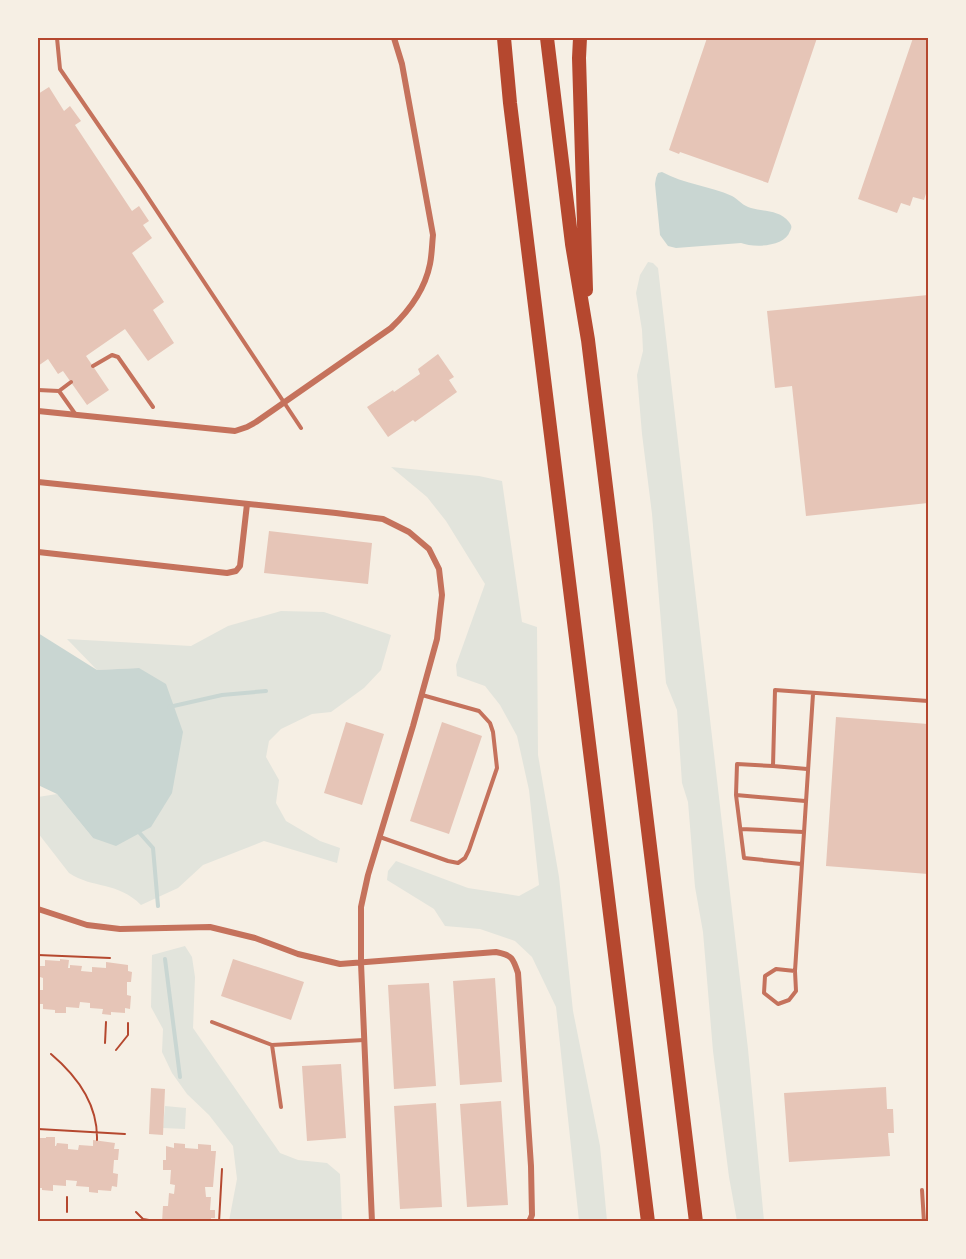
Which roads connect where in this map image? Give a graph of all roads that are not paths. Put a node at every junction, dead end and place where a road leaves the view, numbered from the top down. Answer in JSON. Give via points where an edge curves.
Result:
{"nodes":[{"id":1,"x":57,"y":38,"type":"edge"},
{"id":2,"x":394,"y":38,"type":"edge"},
{"id":3,"x":495,"y":38,"type":"edge"},
{"id":4,"x":504,"y":38,"type":"edge"},
{"id":5,"x":547,"y":38,"type":"edge"},
{"id":6,"x":580,"y":38,"type":"edge"},
{"id":7,"x":510,"y":103,"type":"junction"},
{"id":8,"x":588,"y":340,"type":"junction"},
{"id":9,"x":93,"y":366,"type":"dead end"},
{"id":10,"x":71,"y":382,"type":"dead end"},
{"id":11,"x":38,"y":390,"type":"edge"},
{"id":12,"x":59,"y":391,"type":"junction"},
{"id":13,"x":284,"y":403,"type":"junction"},
{"id":14,"x":153,"y":407,"type":"dead end"},
{"id":15,"x":38,"y":411,"type":"edge"},
{"id":16,"x":77,"y":416,"type":"junction"},
{"id":17,"x":301,"y":428,"type":"dead end"},
{"id":18,"x":38,"y":482,"type":"edge"},
{"id":19,"x":246,"y":504,"type":"junction"},
{"id":20,"x":38,"y":552,"type":"edge"},
{"id":21,"x":813,"y":694,"type":"junction"},
{"id":22,"x":422,"y":695,"type":"junction"},
{"id":23,"x":928,"y":701,"type":"edge"},
{"id":24,"x":773,"y":766,"type":"junction"},
{"id":25,"x":807,"y":769,"type":"junction"},
{"id":26,"x":736,"y":795,"type":"junction"},
{"id":27,"x":805,"y":801,"type":"junction"},
{"id":28,"x":741,"y":829,"type":"junction"},
{"id":29,"x":803,"y":832,"type":"junction"},
{"id":30,"x":380,"y":837,"type":"junction"},
{"id":31,"x":801,"y":864,"type":"junction"},
{"id":32,"x":38,"y":909,"type":"edge"},
{"id":33,"x":361,"y":963,"type":"junction"},
{"id":34,"x":795,"y":971,"type":"junction"},
{"id":35,"x":212,"y":1022,"type":"dead end"},
{"id":36,"x":364,"y":1040,"type":"junction"},
{"id":37,"x":272,"y":1045,"type":"junction"},
{"id":38,"x":280,"y":1107,"type":"dead end"},
{"id":39,"x":922,"y":1190,"type":"dead end"},
{"id":40,"x":372,"y":1221,"type":"edge"},
{"id":41,"x":529,"y":1221,"type":"edge"},
{"id":42,"x":648,"y":1221,"type":"edge"},
{"id":43,"x":696,"y":1221,"type":"edge"},
{"id":44,"x":924,"y":1221,"type":"edge"}],
"edges":[{"from":1,"to":13,"type":"lane","via":[[60,69]]},
{"from":2,"to":13,"type":"street","via":[[433,235],[425,282],[391,328]]},
{"from":3,"to":7,"type":"highway"},
{"from":4,"to":7,"type":"highway"},
{"from":5,"to":8,"type":"highway"},
{"from":6,"to":8,"type":"highway"},
{"from":7,"to":42,"type":"highway"},
{"from":8,"to":43,"type":"highway"},
{"from":9,"to":14,"type":"lane","via":[[112,355],[118,357]]},
{"from":10,"to":12,"type":"lane"},
{"from":11,"to":12,"type":"lane"},
{"from":12,"to":16,"type":"lane"},
{"from":13,"to":16,"type":"street","via":[[247,428],[235,431]]},
{"from":13,"to":17,"type":"lane"},
{"from":15,"to":16,"type":"street"},
{"from":18,"to":19,"type":"street"},
{"from":19,"to":20,"type":"street","via":[[240,566],[236,571]]},
{"from":19,"to":22,"type":"street","via":[[383,519],[409,532],[429,549],[439,569],[442,595],[437,639]]},
{"from":21,"to":23,"type":"lane"},
{"from":21,"to":24,"type":"lane","via":[[775,690]]},
{"from":21,"to":25,"type":"lane"},
{"from":22,"to":30,"type":"street"},
{"from":22,"to":30,"type":"lane","via":[[479,711],[493,732],[497,768],[469,850],[458,863]]},
{"from":24,"to":25,"type":"lane"},
{"from":24,"to":26,"type":"lane","via":[[737,764]]},
{"from":25,"to":27,"type":"lane"},
{"from":26,"to":27,"type":"lane"},
{"from":26,"to":28,"type":"lane"},
{"from":27,"to":29,"type":"lane"},
{"from":28,"to":29,"type":"lane"},
{"from":28,"to":31,"type":"lane","via":[[744,858]]},
{"from":29,"to":31,"type":"lane"},
{"from":30,"to":33,"type":"street","via":[[361,907]]},
{"from":31,"to":34,"type":"lane"},
{"from":32,"to":33,"type":"street","via":[[87,925],[120,929],[210,927],[298,954],[340,964]]},
{"from":33,"to":36,"type":"street"},
{"from":33,"to":41,"type":"street","via":[[496,952],[514,960],[531,1166]]},
{"from":34,"to":34,"type":"lane","via":[[776,969],[765,976],[764,993],[778,1004],[789,1000],[796,992]]},
{"from":35,"to":37,"type":"lane"},
{"from":36,"to":37,"type":"lane"},
{"from":36,"to":40,"type":"street"},
{"from":37,"to":38,"type":"lane"},
{"from":39,"to":44,"type":"lane"}]}
